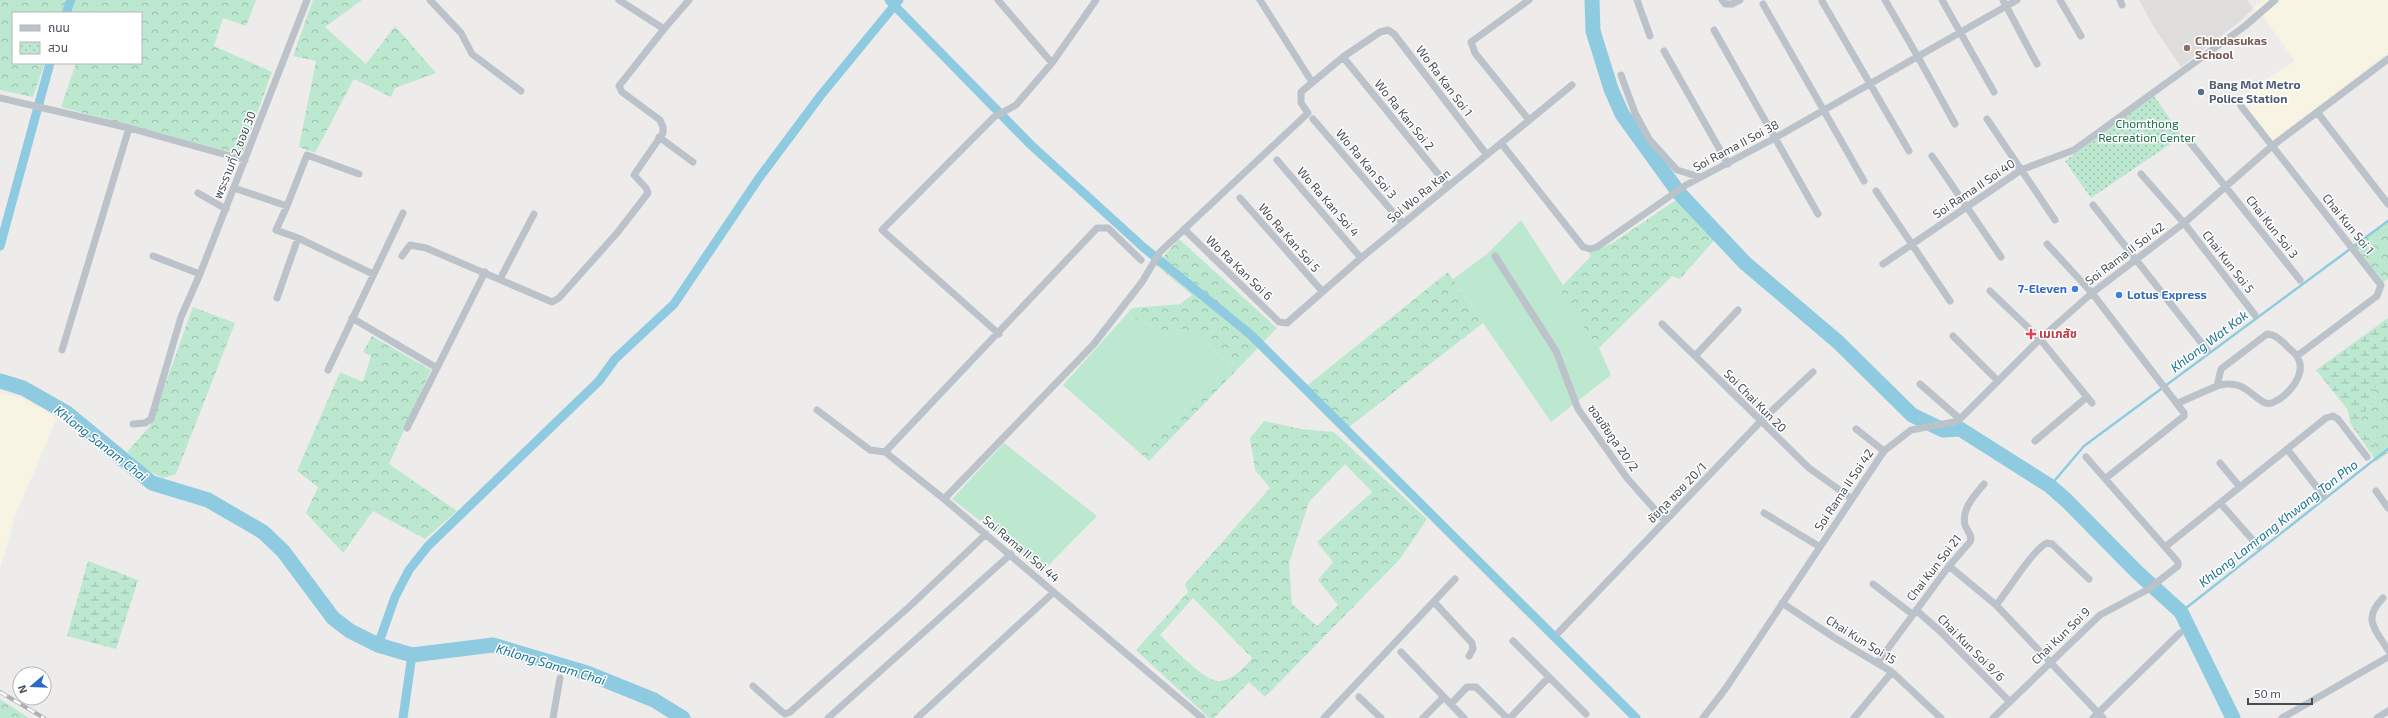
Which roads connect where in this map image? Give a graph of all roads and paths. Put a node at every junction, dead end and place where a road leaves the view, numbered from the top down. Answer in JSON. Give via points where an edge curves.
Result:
{"nodes":[{"id":1,"x":306,"y":0,"type":"edge"},
{"id":2,"x":430,"y":0,"type":"edge"},
{"id":3,"x":619,"y":0,"type":"edge"},
{"id":4,"x":688,"y":0,"type":"edge"},
{"id":5,"x":998,"y":0,"type":"edge"},
{"id":6,"x":1096,"y":0,"type":"edge"},
{"id":7,"x":1260,"y":0,"type":"edge"},
{"id":8,"x":1529,"y":0,"type":"edge"},
{"id":9,"x":1638,"y":0,"type":"edge"},
{"id":10,"x":1722,"y":0,"type":"edge"},
{"id":11,"x":1740,"y":0,"type":"edge"},
{"id":12,"x":1885,"y":0,"type":"edge"},
{"id":13,"x":1942,"y":0,"type":"edge"},
{"id":14,"x":2017,"y":0,"type":"edge"},
{"id":15,"x":2060,"y":0,"type":"edge"},
{"id":16,"x":2275,"y":0,"type":"edge"},
{"id":17,"x":1822,"y":1,"type":"dead end"},
{"id":18,"x":2004,"y":3,"type":"edge"},
{"id":19,"x":1764,"y":4,"type":"dead end"},
{"id":20,"x":664,"y":29,"type":"junction"},
{"id":21,"x":1714,"y":30,"type":"dead end"},
{"id":22,"x":1962,"y":32,"type":"junction"},
{"id":23,"x":1650,"y":36,"type":"dead end"},
{"id":24,"x":2081,"y":36,"type":"dead end"},
{"id":25,"x":1664,"y":51,"type":"dead end"},
{"id":26,"x":1343,"y":57,"type":"junction"},
{"id":27,"x":1918,"y":57,"type":"junction"},
{"id":28,"x":2388,"y":59,"type":"edge"},
{"id":29,"x":1052,"y":64,"type":"junction"},
{"id":30,"x":2037,"y":64,"type":"dead end"},
{"id":31,"x":1621,"y":75,"type":"dead end"},
{"id":32,"x":1312,"y":82,"type":"junction"},
{"id":33,"x":1871,"y":83,"type":"junction"},
{"id":34,"x":1572,"y":85,"type":"dead end"},
{"id":35,"x":521,"y":92,"type":"dead end"},
{"id":36,"x":1994,"y":92,"type":"dead end"},
{"id":37,"x":0,"y":98,"type":"edge"},
{"id":38,"x":2241,"y":106,"type":"dead end"},
{"id":39,"x":1825,"y":110,"type":"junction"},
{"id":40,"x":2317,"y":112,"type":"junction"},
{"id":41,"x":1313,"y":119,"type":"dead end"},
{"id":42,"x":1987,"y":119,"type":"dead end"},
{"id":43,"x":1529,"y":120,"type":"junction"},
{"id":44,"x":1954,"y":124,"type":"dead end"},
{"id":45,"x":129,"y":128,"type":"junction"},
{"id":46,"x":659,"y":137,"type":"junction"},
{"id":47,"x":1775,"y":138,"type":"junction"},
{"id":48,"x":2189,"y":141,"type":"dead end"},
{"id":49,"x":1501,"y":144,"type":"junction"},
{"id":50,"x":2272,"y":146,"type":"junction"},
{"id":51,"x":1910,"y":151,"type":"dead end"},
{"id":52,"x":1486,"y":155,"type":"junction"},
{"id":53,"x":1932,"y":156,"type":"dead end"},
{"id":54,"x":245,"y":160,"type":"junction"},
{"id":55,"x":1277,"y":160,"type":"dead end"},
{"id":56,"x":693,"y":162,"type":"dead end"},
{"id":57,"x":1728,"y":164,"type":"junction"},
{"id":58,"x":2021,"y":170,"type":"junction"},
{"id":59,"x":360,"y":174,"type":"dead end"},
{"id":60,"x":2141,"y":174,"type":"dead end"},
{"id":61,"x":1700,"y":177,"type":"junction"},
{"id":62,"x":1864,"y":181,"type":"dead end"},
{"id":63,"x":1448,"y":186,"type":"junction"},
{"id":64,"x":2227,"y":187,"type":"junction"},
{"id":65,"x":234,"y":188,"type":"junction"},
{"id":66,"x":1876,"y":191,"type":"dead end"},
{"id":67,"x":198,"y":193,"type":"dead end"},
{"id":68,"x":1240,"y":198,"type":"dead end"},
{"id":69,"x":2388,"y":204,"type":"edge"},
{"id":70,"x":287,"y":206,"type":"junction"},
{"id":71,"x":2093,"y":206,"type":"dead end"},
{"id":72,"x":1968,"y":207,"type":"junction"},
{"id":73,"x":226,"y":209,"type":"junction"},
{"id":74,"x":403,"y":213,"type":"dead end"},
{"id":75,"x":534,"y":214,"type":"dead end"},
{"id":76,"x":1818,"y":214,"type":"dead end"},
{"id":77,"x":2055,"y":220,"type":"dead end"},
{"id":78,"x":2184,"y":223,"type":"junction"},
{"id":79,"x":1403,"y":224,"type":"junction"},
{"id":80,"x":1184,"y":229,"type":"junction"},
{"id":81,"x":298,"y":238,"type":"junction"},
{"id":82,"x":1911,"y":243,"type":"junction"},
{"id":83,"x":2047,"y":244,"type":"dead end"},
{"id":84,"x":153,"y":256,"type":"dead end"},
{"id":85,"x":402,"y":256,"type":"dead end"},
{"id":86,"x":1495,"y":256,"type":"dead end"},
{"id":87,"x":2001,"y":257,"type":"dead end"},
{"id":88,"x":1361,"y":258,"type":"junction"},
{"id":89,"x":1141,"y":260,"type":"dead end"},
{"id":90,"x":2136,"y":260,"type":"junction"},
{"id":91,"x":1884,"y":264,"type":"dead end"},
{"id":92,"x":485,"y":272,"type":"junction"},
{"id":93,"x":200,"y":274,"type":"junction"},
{"id":94,"x":373,"y":274,"type":"junction"},
{"id":95,"x":500,"y":279,"type":"junction"},
{"id":96,"x":2300,"y":280,"type":"dead end"},
{"id":97,"x":1322,"y":291,"type":"junction"},
{"id":98,"x":1990,"y":291,"type":"dead end"},
{"id":99,"x":2092,"y":293,"type":"junction"},
{"id":100,"x":277,"y":298,"type":"dead end"},
{"id":101,"x":1950,"y":301,"type":"dead end"},
{"id":102,"x":1738,"y":310,"type":"dead end"},
{"id":103,"x":2255,"y":315,"type":"dead end"},
{"id":104,"x":352,"y":318,"type":"junction"},
{"id":105,"x":1280,"y":322,"type":"joint"},
{"id":106,"x":1662,"y":324,"type":"dead end"},
{"id":107,"x":998,"y":334,"type":"junction"},
{"id":108,"x":1953,"y":336,"type":"dead end"},
{"id":109,"x":2040,"y":340,"type":"junction"},
{"id":110,"x":62,"y":350,"type":"dead end"},
{"id":111,"x":2207,"y":350,"type":"dead end"},
{"id":112,"x":1695,"y":356,"type":"junction"},
{"id":113,"x":2297,"y":356,"type":"junction"},
{"id":114,"x":437,"y":368,"type":"junction"},
{"id":115,"x":328,"y":370,"type":"dead end"},
{"id":116,"x":1812,"y":372,"type":"dead end"},
{"id":117,"x":1998,"y":381,"type":"junction"},
{"id":118,"x":1920,"y":384,"type":"dead end"},
{"id":119,"x":2217,"y":386,"type":"junction"},
{"id":120,"x":2087,"y":397,"type":"junction"},
{"id":121,"x":2092,"y":403,"type":"dead end"},
{"id":122,"x":2178,"y":403,"type":"junction"},
{"id":123,"x":817,"y":410,"type":"dead end"},
{"id":124,"x":1960,"y":419,"type":"junction"},
{"id":125,"x":1760,"y":422,"type":"junction"},
{"id":126,"x":133,"y":424,"type":"dead end"},
{"id":127,"x":407,"y":428,"type":"dead end"},
{"id":128,"x":1856,"y":429,"type":"dead end"},
{"id":129,"x":2035,"y":441,"type":"dead end"},
{"id":130,"x":2287,"y":449,"type":"junction"},
{"id":131,"x":1884,"y":451,"type":"junction"},
{"id":132,"x":885,"y":452,"type":"junction"},
{"id":133,"x":2086,"y":457,"type":"dead end"},
{"id":134,"x":2367,"y":457,"type":"dead end"},
{"id":135,"x":2220,"y":463,"type":"dead end"},
{"id":136,"x":2106,"y":478,"type":"junction"},
{"id":137,"x":1984,"y":484,"type":"dead end"},
{"id":138,"x":2240,"y":487,"type":"junction"},
{"id":139,"x":2376,"y":491,"type":"dead end"},
{"id":140,"x":2323,"y":495,"type":"dead end"},
{"id":141,"x":944,"y":499,"type":"junction"},
{"id":142,"x":1852,"y":499,"type":"junction"},
{"id":143,"x":2222,"y":504,"type":"junction"},
{"id":144,"x":2388,"y":508,"type":"edge"},
{"id":145,"x":1764,"y":513,"type":"dead end"},
{"id":146,"x":1665,"y":522,"type":"junction"},
{"id":147,"x":986,"y":534,"type":"junction"},
{"id":148,"x":2258,"y":546,"type":"dead end"},
{"id":149,"x":1820,"y":547,"type":"junction"},
{"id":150,"x":2166,"y":547,"type":"junction"},
{"id":151,"x":1011,"y":554,"type":"junction"},
{"id":152,"x":1949,"y":566,"type":"junction"},
{"id":153,"x":1455,"y":579,"type":"dead end"},
{"id":154,"x":2089,"y":579,"type":"dead end"},
{"id":155,"x":1873,"y":584,"type":"dead end"},
{"id":156,"x":1054,"y":592,"type":"junction"},
{"id":157,"x":2383,"y":598,"type":"dead end"},
{"id":158,"x":1435,"y":603,"type":"junction"},
{"id":159,"x":1782,"y":603,"type":"junction"},
{"id":160,"x":1996,"y":605,"type":"junction"},
{"id":161,"x":1914,"y":612,"type":"junction"},
{"id":162,"x":1559,"y":632,"type":"dead end"},
{"id":163,"x":2180,"y":633,"type":"dead end"},
{"id":164,"x":1512,"y":641,"type":"dead end"},
{"id":165,"x":2388,"y":650,"type":"edge"},
{"id":166,"x":1401,"y":652,"type":"dead end"},
{"id":167,"x":1469,"y":656,"type":"dead end"},
{"id":168,"x":2388,"y":657,"type":"edge"},
{"id":169,"x":1878,"y":662,"type":"junction"},
{"id":170,"x":2050,"y":663,"type":"junction"},
{"id":171,"x":1892,"y":672,"type":"junction"},
{"id":172,"x":1549,"y":677,"type":"junction"},
{"id":173,"x":560,"y":678,"type":"dead end"},
{"id":174,"x":753,"y":686,"type":"dead end"},
{"id":175,"x":1359,"y":697,"type":"dead end"},
{"id":176,"x":1444,"y":697,"type":"junction"},
{"id":177,"x":2010,"y":702,"type":"junction"},
{"id":178,"x":1451,"y":704,"type":"junction"},
{"id":179,"x":2388,"y":711,"type":"edge"},
{"id":180,"x":1586,"y":714,"type":"dead end"},
{"id":181,"x":2098,"y":716,"type":"edge"},
{"id":182,"x":553,"y":718,"type":"edge"},
{"id":183,"x":828,"y":718,"type":"edge"},
{"id":184,"x":917,"y":718,"type":"edge"},
{"id":185,"x":1202,"y":718,"type":"edge"},
{"id":186,"x":1324,"y":718,"type":"edge"},
{"id":187,"x":1381,"y":718,"type":"edge"},
{"id":188,"x":1423,"y":718,"type":"edge"},
{"id":189,"x":1464,"y":718,"type":"edge"},
{"id":190,"x":1509,"y":718,"type":"edge"},
{"id":191,"x":1703,"y":718,"type":"edge"},
{"id":192,"x":1854,"y":718,"type":"edge"},
{"id":193,"x":1941,"y":718,"type":"edge"},
{"id":194,"x":1993,"y":718,"type":"edge"},
{"id":195,"x":2282,"y":718,"type":"edge"},
{"id":196,"x":2377,"y":718,"type":"edge"}],
"edges":[{"from":1,"to":54,"type":"street","name":"พระรามที่ 2 ซอย 30"},
{"from":2,"to":35,"type":"street","via":[[461,33],[472,54]]},
{"from":3,"to":20,"type":"street"},
{"from":4,"to":20,"type":"street"},
{"from":5,"to":29,"type":"street"},
{"from":6,"to":29,"type":"street"},
{"from":7,"to":32,"type":"street"},
{"from":8,"to":43,"type":"street","via":[[1472,42],[1475,52]]},
{"from":9,"to":23,"type":"street"},
{"from":10,"to":11,"type":"street","via":[[1725,4]]},
{"from":12,"to":27,"type":"street"},
{"from":13,"to":22,"type":"street"},
{"from":14,"to":18,"type":"street","name":"Soi Rama II Soi 38"},
{"from":15,"to":24,"type":"street"},
{"from":16,"to":58,"type":"street","name":"Soi Rama II Soi 40","via":[[2245,26],[2074,150]]},
{"from":17,"to":33,"type":"street"},
{"from":18,"to":22,"type":"street","name":"Soi Rama II Soi 38"},
{"from":18,"to":30,"type":"street"},
{"from":19,"to":39,"type":"street"},
{"from":20,"to":46,"type":"street","via":[[620,86],[622,92],[660,120],[664,127]]},
{"from":21,"to":47,"type":"street"},
{"from":22,"to":27,"type":"street","name":"Soi Rama II Soi 38"},
{"from":22,"to":36,"type":"street"},
{"from":25,"to":57,"type":"street"},
{"from":26,"to":32,"type":"street"},
{"from":26,"to":52,"type":"street","name":"Wo Ra Kan Soi 1","via":[[1380,32],[1388,30],[1394,34]]},
{"from":26,"to":63,"type":"street","name":"Wo Ra Kan Soi 2"},
{"from":27,"to":33,"type":"street","name":"Soi Rama II Soi 38"},
{"from":27,"to":44,"type":"street"},
{"from":28,"to":40,"type":"street","name":"Soi Rama II Soi 42"},
{"from":29,"to":107,"type":"street","via":[[1016,105],[994,117],[882,230]]},
{"from":31,"to":61,"type":"street","via":[[1635,113],[1649,139],[1677,170]]},
{"from":32,"to":80,"type":"street","via":[[1301,92],[1302,103],[1308,113]]},
{"from":33,"to":39,"type":"street","name":"Soi Rama II Soi 38"},
{"from":33,"to":51,"type":"street"},
{"from":34,"to":43,"type":"street","name":"Soi Wo Ra Kan"},
{"from":37,"to":45,"type":"street"},
{"from":38,"to":50,"type":"street","name":"Chai Kun Soi 1"},
{"from":39,"to":47,"type":"street","name":"Soi Rama II Soi 38"},
{"from":39,"to":62,"type":"street"},
{"from":40,"to":50,"type":"street","name":"Soi Rama II Soi 42"},
{"from":40,"to":69,"type":"street"},
{"from":41,"to":79,"type":"street","name":"Wo Ra Kan Soi 3"},
{"from":42,"to":58,"type":"street"},
{"from":43,"to":49,"type":"street","name":"Soi Wo Ra Kan"},
{"from":45,"to":54,"type":"street"},
{"from":45,"to":110,"type":"street"},
{"from":46,"to":56,"type":"street"},
{"from":46,"to":95,"type":"street","via":[[634,175],[648,193],[617,233],[559,298],[552,302],[546,301]]},
{"from":47,"to":57,"type":"street","name":"Soi Rama II Soi 38"},
{"from":47,"to":76,"type":"street"},
{"from":48,"to":64,"type":"street","name":"Chai Kun Soi 3"},
{"from":49,"to":52,"type":"street","name":"Soi Wo Ra Kan"},
{"from":49,"to":61,"type":"street","name":"Soi Rama II Soi 38","via":[[1583,247],[1590,249],[1597,248]]},
{"from":50,"to":64,"type":"street","name":"Soi Rama II Soi 42"},
{"from":50,"to":113,"type":"street","name":"Chai Kun Soi 1","via":[[2381,285],[2377,296]]},
{"from":52,"to":63,"type":"street","name":"Soi Wo Ra Kan"},
{"from":53,"to":72,"type":"street"},
{"from":54,"to":65,"type":"street","name":"พระรามที่ 2 ซอย 30"},
{"from":55,"to":88,"type":"street","name":"Wo Ra Kan Soi 4"},
{"from":57,"to":61,"type":"street","name":"Soi Rama II Soi 38"},
{"from":58,"to":72,"type":"street","name":"Soi Rama II Soi 40"},
{"from":58,"to":77,"type":"street"},
{"from":59,"to":70,"type":"street","via":[[307,155]]},
{"from":60,"to":78,"type":"street","name":"Chai Kun Soi 5"},
{"from":63,"to":79,"type":"street","name":"Soi Wo Ra Kan"},
{"from":64,"to":78,"type":"street","name":"Soi Rama II Soi 42"},
{"from":64,"to":96,"type":"street","name":"Chai Kun Soi 3"},
{"from":65,"to":70,"type":"street"},
{"from":65,"to":73,"type":"street","name":"พระรามที่ 2 ซอย 30"},
{"from":66,"to":82,"type":"street"},
{"from":67,"to":73,"type":"street"},
{"from":68,"to":97,"type":"street","name":"Wo Ra Kan Soi 5"},
{"from":70,"to":81,"type":"street","via":[[276,230]]},
{"from":71,"to":90,"type":"street"},
{"from":72,"to":82,"type":"street","name":"Soi Rama II Soi 40"},
{"from":72,"to":87,"type":"street"},
{"from":73,"to":93,"type":"street","name":"พระรามที่ 2 ซอย 30"},
{"from":74,"to":94,"type":"street"},
{"from":75,"to":95,"type":"street"},
{"from":78,"to":90,"type":"street","name":"Soi Rama II Soi 42"},
{"from":78,"to":103,"type":"street","name":"Chai Kun Soi 5"},
{"from":79,"to":88,"type":"street","name":"Soi Wo Ra Kan"},
{"from":80,"to":105,"type":"street","name":"Wo Ra Kan Soi 6"},
{"from":80,"to":141,"type":"street","via":[[1160,252],[1142,282],[1093,345]]},
{"from":81,"to":94,"type":"street"},
{"from":81,"to":100,"type":"street"},
{"from":82,"to":91,"type":"street","name":"Soi Rama II Soi 40"},
{"from":82,"to":101,"type":"street"},
{"from":83,"to":99,"type":"street"},
{"from":84,"to":93,"type":"street"},
{"from":85,"to":92,"type":"street","via":[[408,246],[413,244]]},
{"from":86,"to":146,"type":"street","name":"ซอยชัยกูล 20/2","via":[[1556,351],[1578,409],[1627,478]]},
{"from":88,"to":97,"type":"street","name":"Soi Wo Ra Kan"},
{"from":89,"to":107,"type":"street","via":[[1108,228],[1097,228]]},
{"from":90,"to":99,"type":"street","name":"Soi Rama II Soi 42"},
{"from":90,"to":111,"type":"street"},
{"from":92,"to":95,"type":"street"},
{"from":92,"to":114,"type":"street"},
{"from":93,"to":126,"type":"street","name":"พระรามที่ 2 ซอย 30","via":[[181,317],[151,419],[145,423]]},
{"from":94,"to":104,"type":"street"},
{"from":97,"to":105,"type":"street","name":"Soi Wo Ra Kan","via":[[1293,319],[1286,323]]},
{"from":98,"to":109,"type":"street"},
{"from":99,"to":109,"type":"street","name":"Soi Rama II Soi 42"},
{"from":99,"to":122,"type":"street"},
{"from":102,"to":112,"type":"street"},
{"from":104,"to":114,"type":"street"},
{"from":104,"to":115,"type":"street"},
{"from":106,"to":112,"type":"street","name":"Soi Chai Kun 20"},
{"from":107,"to":132,"type":"street"},
{"from":108,"to":117,"type":"street"},
{"from":109,"to":117,"type":"street","name":"Soi Rama II Soi 42"},
{"from":109,"to":120,"type":"street"},
{"from":112,"to":125,"type":"street","name":"Soi Chai Kun 20"},
{"from":113,"to":119,"type":"street","via":[[2277,336],[2267,334],[2220,369]]},
{"from":113,"to":119,"type":"street","via":[[2300,369],[2297,380],[2290,391],[2274,403],[2262,403],[2242,386],[2224,383]]},
{"from":114,"to":127,"type":"street"},
{"from":116,"to":125,"type":"street","name":"ชัยกูล ซอย 20/1"},
{"from":117,"to":124,"type":"street","name":"Soi Rama II Soi 42"},
{"from":118,"to":124,"type":"street"},
{"from":119,"to":122,"type":"street"},
{"from":120,"to":121,"type":"street"},
{"from":120,"to":129,"type":"street"},
{"from":122,"to":136,"type":"street","via":[[2184,416]]},
{"from":123,"to":132,"type":"street","name":"Soi Rama II Soi 44","via":[[870,450]]},
{"from":124,"to":131,"type":"street","name":"Soi Rama II Soi 42","via":[[1911,430]]},
{"from":125,"to":142,"type":"street","name":"Soi Chai Kun 20","via":[[1809,468]]},
{"from":125,"to":146,"type":"street","name":"ชัยกูล ซอย 20/1"},
{"from":128,"to":131,"type":"street"},
{"from":130,"to":134,"type":"street","via":[[2326,418],[2333,416],[2338,418]]},
{"from":130,"to":138,"type":"street"},
{"from":130,"to":140,"type":"street"},
{"from":131,"to":142,"type":"street","name":"Soi Rama II Soi 42"},
{"from":132,"to":141,"type":"street","name":"Soi Rama II Soi 44"},
{"from":133,"to":136,"type":"street","name":"Chai Kun Soi 9"},
{"from":135,"to":138,"type":"street"},
{"from":136,"to":150,"type":"street","name":"Chai Kun Soi 9"},
{"from":137,"to":152,"type":"street","name":"Chai Kun Soi 21","via":[[1966,507],[1964,518],[1972,538]]},
{"from":138,"to":143,"type":"street"},
{"from":139,"to":144,"type":"street"},
{"from":141,"to":147,"type":"street","name":"Soi Rama II Soi 44"},
{"from":142,"to":149,"type":"street","name":"Soi Rama II Soi 42"},
{"from":143,"to":148,"type":"street"},
{"from":143,"to":150,"type":"street"},
{"from":145,"to":149,"type":"street"},
{"from":146,"to":162,"type":"street","name":"ชัยกูล ซอย 20/1"},
{"from":147,"to":151,"type":"street","name":"Soi Rama II Soi 44"},
{"from":147,"to":174,"type":"street","via":[[909,607],[790,712],[780,712]]},
{"from":149,"to":159,"type":"street","name":"Soi Rama II Soi 42"},
{"from":150,"to":170,"type":"street","name":"Chai Kun Soi 9","via":[[2178,562],[2178,566],[2147,590],[2104,611]]},
{"from":151,"to":156,"type":"street","name":"Soi Rama II Soi 44"},
{"from":151,"to":183,"type":"street"},
{"from":152,"to":160,"type":"street"},
{"from":152,"to":161,"type":"street","name":"Chai Kun Soi 21"},
{"from":153,"to":158,"type":"street"},
{"from":154,"to":160,"type":"street","via":[[2052,544],[2047,543],[2036,550]]},
{"from":155,"to":161,"type":"street","name":"Chai Kun Soi 9/6"},
{"from":156,"to":184,"type":"street"},
{"from":156,"to":185,"type":"street","name":"Soi Rama II Soi 44"},
{"from":157,"to":165,"type":"street","via":[[2374,607],[2372,624]]},
{"from":158,"to":167,"type":"street","via":[[1472,643],[1473,649]]},
{"from":158,"to":186,"type":"street"},
{"from":159,"to":169,"type":"street","name":"Chai Kun Soi 15","via":[[1835,638]]},
{"from":159,"to":191,"type":"street","name":"Soi Rama II Soi 42"},
{"from":160,"to":170,"type":"street"},
{"from":161,"to":169,"type":"street","name":"Chai Kun Soi 21"},
{"from":161,"to":177,"type":"street","name":"Chai Kun Soi 9/6","via":[[1941,632]]},
{"from":163,"to":181,"type":"street"},
{"from":164,"to":172,"type":"street"},
{"from":166,"to":176,"type":"street"},
{"from":168,"to":195,"type":"street"},
{"from":169,"to":171,"type":"street","name":"Chai Kun Soi 15"},
{"from":170,"to":177,"type":"street","name":"Chai Kun Soi 9"},
{"from":170,"to":181,"type":"street"},
{"from":171,"to":192,"type":"street"},
{"from":171,"to":193,"type":"street","name":"Chai Kun Soi 15"},
{"from":172,"to":180,"type":"street"},
{"from":172,"to":190,"type":"street"},
{"from":173,"to":182,"type":"street"},
{"from":175,"to":187,"type":"street"},
{"from":176,"to":178,"type":"street"},
{"from":176,"to":188,"type":"street"},
{"from":177,"to":194,"type":"street","name":"Chai Kun Soi 9"},
{"from":178,"to":189,"type":"street"},
{"from":178,"to":190,"type":"street","via":[[1467,687],[1476,687]]},
{"from":179,"to":196,"type":"street"}]}
